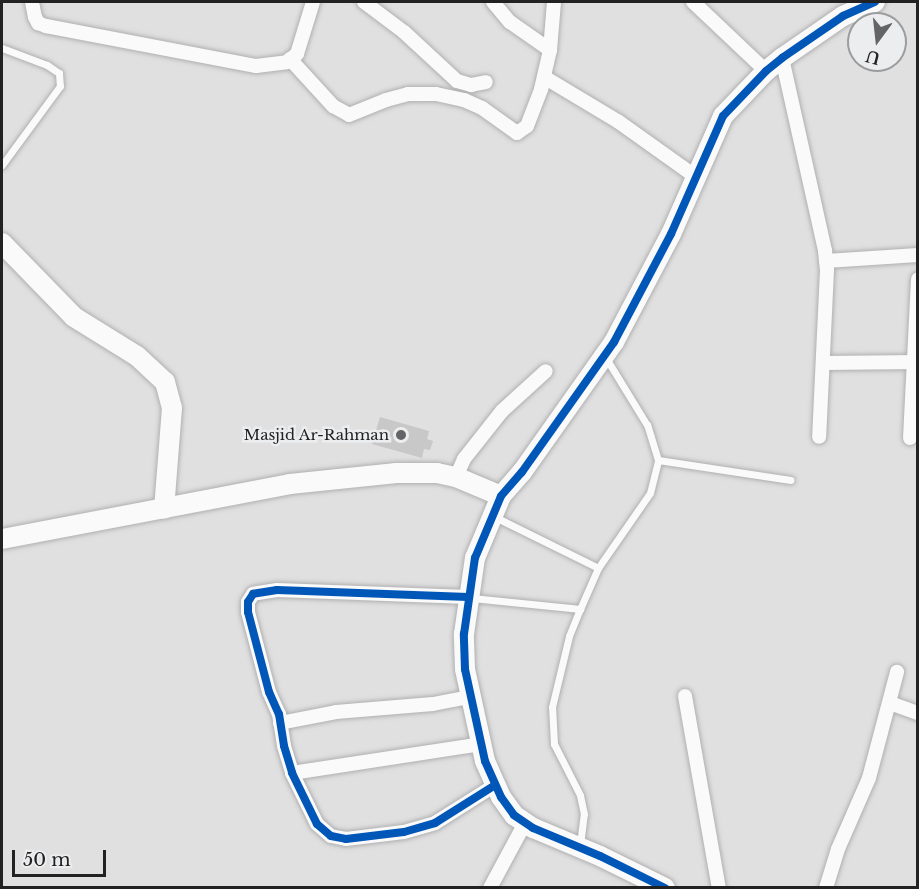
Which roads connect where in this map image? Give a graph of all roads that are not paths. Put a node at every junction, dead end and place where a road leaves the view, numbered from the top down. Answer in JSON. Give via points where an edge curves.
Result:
{"nodes":[{"id":1,"x":32,"y":2,"type":"edge"},
{"id":2,"x":313,"y":2,"type":"edge"},
{"id":3,"x":364,"y":2,"type":"edge"},
{"id":4,"x":493,"y":2,"type":"edge"},
{"id":5,"x":554,"y":2,"type":"edge"},
{"id":6,"x":693,"y":2,"type":"edge"},
{"id":7,"x":875,"y":2,"type":"edge"},
{"id":8,"x":2,"y":48,"type":"edge"},
{"id":9,"x":550,"y":50,"type":"junction"},
{"id":10,"x":782,"y":58,"type":"junction"},
{"id":11,"x":290,"y":59,"type":"junction"},
{"id":12,"x":766,"y":71,"type":"junction"},
{"id":13,"x":544,"y":77,"type":"junction"},
{"id":14,"x":486,"y":82,"type":"dead end"},
{"id":15,"x":2,"y":165,"type":"edge"},
{"id":16,"x":696,"y":177,"type":"junction"},
{"id":17,"x":2,"y":243,"type":"edge"},
{"id":18,"x":918,"y":255,"type":"edge"},
{"id":19,"x":826,"y":261,"type":"junction"},
{"id":20,"x":918,"y":279,"type":"edge"},
{"id":21,"x":605,"y":357,"type":"junction"},
{"id":22,"x":916,"y":362,"type":"edge"},
{"id":23,"x":823,"y":363,"type":"junction"},
{"id":24,"x":546,"y":371,"type":"dead end"},
{"id":25,"x":819,"y":437,"type":"dead end"},
{"id":26,"x":910,"y":438,"type":"dead end"},
{"id":27,"x":658,"y":460,"type":"junction"},
{"id":28,"x":456,"y":477,"type":"junction"},
{"id":29,"x":790,"y":480,"type":"dead end"},
{"id":30,"x":501,"y":496,"type":"junction"},
{"id":31,"x":164,"y":509,"type":"junction"},
{"id":32,"x":491,"y":514,"type":"junction"},
{"id":33,"x":2,"y":539,"type":"edge"},
{"id":34,"x":598,"y":568,"type":"junction"},
{"id":35,"x":468,"y":597,"type":"junction"},
{"id":36,"x":580,"y":609,"type":"junction"},
{"id":37,"x":897,"y":672,"type":"dead end"},
{"id":38,"x":685,"y":696,"type":"dead end"},
{"id":39,"x":470,"y":697,"type":"junction"},
{"id":40,"x":890,"y":703,"type":"junction"},
{"id":41,"x":918,"y":713,"type":"edge"},
{"id":42,"x":280,"y":723,"type":"junction"},
{"id":43,"x":481,"y":744,"type":"junction"},
{"id":44,"x":292,"y":772,"type":"junction"},
{"id":45,"x":495,"y":785,"type":"junction"},
{"id":46,"x":525,"y":824,"type":"junction"},
{"id":47,"x":580,"y":847,"type":"junction"},
{"id":48,"x":490,"y":888,"type":"edge"},
{"id":49,"x":665,"y":888,"type":"edge"},
{"id":50,"x":719,"y":888,"type":"edge"},
{"id":51,"x":826,"y":888,"type":"edge"}],
"edges":[{"from":1,"to":11,"type":"street","via":[[34,17],[46,26],[231,63],[270,65]]},
{"from":2,"to":11,"type":"street","via":[[303,43]]},
{"from":3,"to":14,"type":"street","via":[[422,47],[457,81],[471,85]]},
{"from":4,"to":9,"type":"street","via":[[510,22]]},
{"from":5,"to":9,"type":"street"},
{"from":6,"to":12,"type":"street"},
{"from":7,"to":10,"type":"street","via":[[843,16]]},
{"from":8,"to":15,"type":"lane","via":[[47,65],[59,74],[60,86]]},
{"from":9,"to":13,"type":"street"},
{"from":10,"to":12,"type":"street"},
{"from":10,"to":19,"type":"street"},
{"from":11,"to":13,"type":"street","via":[[333,106],[349,115],[408,94],[436,94],[482,108],[517,133],[527,126]]},
{"from":12,"to":16,"type":"street","via":[[723,116]]},
{"from":13,"to":16,"type":"street","via":[[619,122]]},
{"from":16,"to":21,"type":"street","via":[[671,234]]},
{"from":17,"to":31,"type":"street","via":[[74,317],[137,356],[165,382],[172,408]]},
{"from":18,"to":19,"type":"street"},
{"from":19,"to":23,"type":"street"},
{"from":20,"to":22,"type":"street"},
{"from":21,"to":27,"type":"lane","via":[[647,425]]},
{"from":21,"to":30,"type":"street"},
{"from":22,"to":23,"type":"street"},
{"from":22,"to":26,"type":"street"},
{"from":23,"to":25,"type":"street"},
{"from":24,"to":28,"type":"street","via":[[502,411],[464,459]]},
{"from":27,"to":29,"type":"lane"},
{"from":27,"to":34,"type":"lane","via":[[650,493]]},
{"from":28,"to":30,"type":"street"},
{"from":28,"to":31,"type":"street","via":[[417,472],[348,477],[290,484]]},
{"from":30,"to":32,"type":"street"},
{"from":31,"to":33,"type":"street"},
{"from":32,"to":34,"type":"lane"},
{"from":32,"to":35,"type":"street","via":[[475,558]]},
{"from":34,"to":36,"type":"lane"},
{"from":35,"to":36,"type":"lane"},
{"from":35,"to":39,"type":"street","via":[[464,634]]},
{"from":35,"to":42,"type":"street","via":[[303,590],[253,594],[248,602],[249,612]]},
{"from":36,"to":47,"type":"lane","via":[[569,636],[552,707],[554,744],[580,795],[584,814]]},
{"from":37,"to":40,"type":"street"},
{"from":38,"to":50,"type":"street"},
{"from":39,"to":42,"type":"street","via":[[336,712]]},
{"from":39,"to":43,"type":"street"},
{"from":40,"to":41,"type":"street"},
{"from":40,"to":51,"type":"street","via":[[869,777]]},
{"from":42,"to":44,"type":"street"},
{"from":43,"to":44,"type":"street"},
{"from":43,"to":45,"type":"street"},
{"from":44,"to":45,"type":"street","via":[[317,824],[331,836],[346,839],[404,832],[435,823]]},
{"from":45,"to":46,"type":"street","via":[[508,808]]},
{"from":46,"to":47,"type":"street"},
{"from":46,"to":48,"type":"street"},
{"from":47,"to":49,"type":"street"}]}
